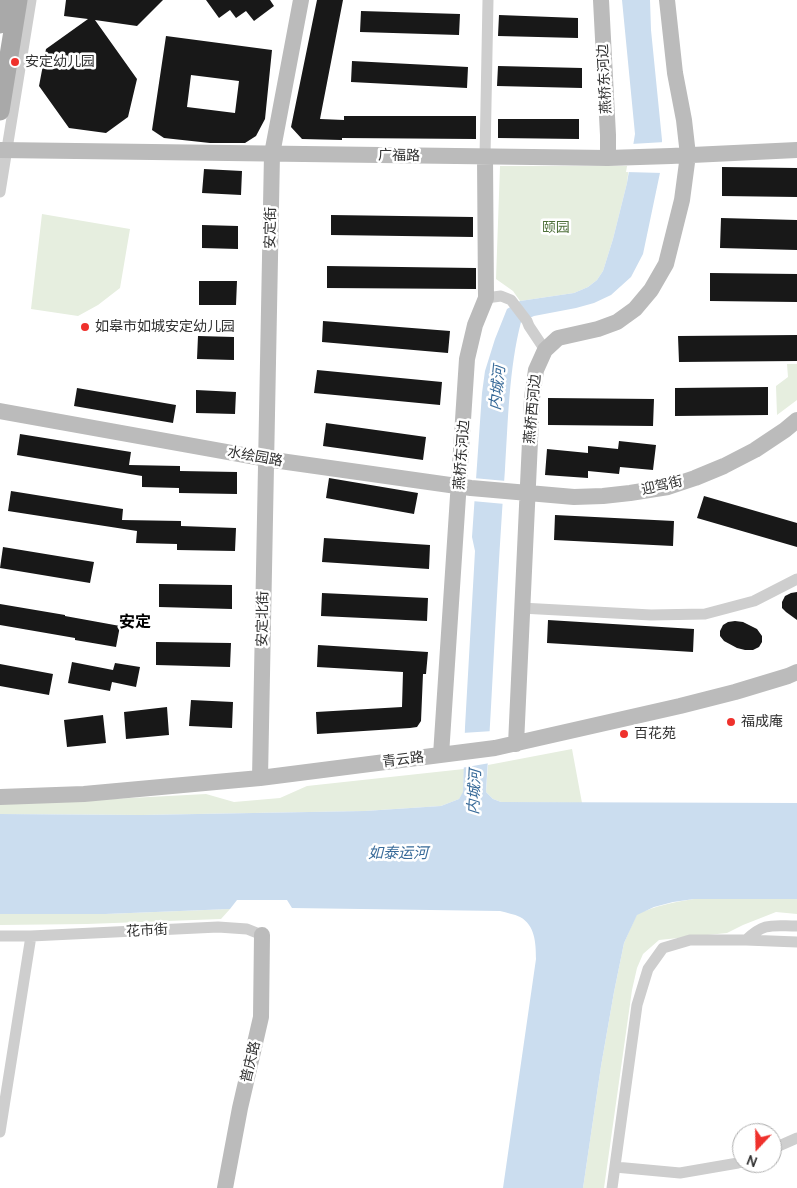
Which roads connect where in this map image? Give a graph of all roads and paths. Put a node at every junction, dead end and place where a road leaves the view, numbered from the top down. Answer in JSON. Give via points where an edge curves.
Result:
{"nodes":[{"id":1,"x":4,"y":0,"type":"edge"},
{"id":2,"x":18,"y":0,"type":"edge"},
{"id":3,"x":31,"y":0,"type":"edge"},
{"id":4,"x":302,"y":0,"type":"edge"},
{"id":5,"x":488,"y":0,"type":"edge"},
{"id":6,"x":601,"y":0,"type":"edge"},
{"id":7,"x":668,"y":0,"type":"edge"},
{"id":8,"x":0,"y":24,"type":"edge"},
{"id":9,"x":0,"y":111,"type":"edge"},
{"id":10,"x":3,"y":150,"type":"edge"},
{"id":11,"x":797,"y":150,"type":"edge"},
{"id":12,"x":272,"y":154,"type":"junction"},
{"id":13,"x":688,"y":155,"type":"junction"},
{"id":14,"x":485,"y":157,"type":"junction"},
{"id":15,"x":608,"y":158,"type":"junction"},
{"id":16,"x":0,"y":192,"type":"edge"},
{"id":17,"x":486,"y":298,"type":"junction"},
{"id":18,"x":545,"y":350,"type":"junction"},
{"id":19,"x":0,"y":411,"type":"edge"},
{"id":20,"x":797,"y":420,"type":"edge"},
{"id":21,"x":266,"y":459,"type":"junction"},
{"id":22,"x":465,"y":488,"type":"junction"},
{"id":23,"x":519,"y":493,"type":"junction"},
{"id":24,"x":797,"y":579,"type":"edge"},
{"id":25,"x":521,"y":608,"type":"junction"},
{"id":26,"x":797,"y":672,"type":"edge"},
{"id":27,"x":516,"y":744,"type":"junction"},
{"id":28,"x":441,"y":755,"type":"junction"},
{"id":29,"x":260,"y":778,"type":"junction"},
{"id":30,"x":0,"y":797,"type":"edge"},
{"id":31,"x":797,"y":926,"type":"edge"},
{"id":32,"x":262,"y":935,"type":"joint"},
{"id":33,"x":0,"y":936,"type":"edge"},
{"id":34,"x":31,"y":936,"type":"junction"},
{"id":35,"x":746,"y":940,"type":"junction"},
{"id":36,"x":797,"y":942,"type":"edge"},
{"id":37,"x":0,"y":1132,"type":"edge"},
{"id":38,"x":797,"y":1138,"type":"edge"},
{"id":39,"x":782,"y":1145,"type":"edge"},
{"id":40,"x":732,"y":1164,"type":"edge"},
{"id":41,"x":615,"y":1167,"type":"junction"},
{"id":42,"x":225,"y":1188,"type":"edge"},
{"id":43,"x":612,"y":1188,"type":"edge"}],
"edges":[{"from":1,"to":8,"type":"main road"},
{"from":2,"to":9,"type":"main road"},
{"from":3,"to":10,"type":"street"},
{"from":4,"to":12,"type":"street","name":"安定街"},
{"from":5,"to":14,"type":"street"},
{"from":6,"to":15,"type":"street","name":"燕桥东河边"},
{"from":7,"to":13,"type":"street"},
{"from":10,"to":12,"type":"street","name":"广福路"},
{"from":10,"to":16,"type":"street"},
{"from":11,"to":13,"type":"street","name":"广福路"},
{"from":12,"to":14,"type":"street","name":"广福路"},
{"from":12,"to":21,"type":"street","name":"安定街"},
{"from":13,"to":15,"type":"street","name":"广福路"},
{"from":13,"to":18,"type":"street","via":[[677,224],[666,264],[651,290],[617,322],[558,338]]},
{"from":14,"to":15,"type":"street","name":"广福路"},
{"from":14,"to":17,"type":"street","name":"燕桥东河边"},
{"from":17,"to":18,"type":"street","via":[[502,296],[511,300]]},
{"from":17,"to":22,"type":"street","name":"燕桥东河边","via":[[467,359]]},
{"from":18,"to":23,"type":"street","name":"燕桥西河边","via":[[536,370]]},
{"from":19,"to":21,"type":"street","name":"水绘园路"},
{"from":20,"to":23,"type":"street","name":"迎驾街","via":[[747,454],[668,487],[603,496]]},
{"from":21,"to":22,"type":"street","name":"水绘园路"},
{"from":21,"to":29,"type":"street","name":"安定北街"},
{"from":22,"to":23,"type":"street","name":"水绘园路"},
{"from":22,"to":28,"type":"street","name":"燕桥东河边"},
{"from":23,"to":25,"type":"street","name":"燕桥西河边"},
{"from":24,"to":25,"type":"street","via":[[754,601],[705,614],[652,615]]},
{"from":25,"to":27,"type":"street","name":"燕桥西河边"},
{"from":26,"to":27,"type":"street","name":"青云路","via":[[716,697]]},
{"from":27,"to":28,"type":"street","name":"青云路"},
{"from":28,"to":29,"type":"street","name":"青云路"},
{"from":29,"to":30,"type":"street","name":"青云路","via":[[84,794]]},
{"from":31,"to":35,"type":"street","via":[[769,925]]},
{"from":32,"to":34,"type":"street","name":"花市街","via":[[218,927]]},
{"from":32,"to":42,"type":"street","name":"普庆路","via":[[261,1017]]},
{"from":33,"to":34,"type":"street","name":"花市街"},
{"from":34,"to":37,"type":"street"},
{"from":35,"to":36,"type":"street"},
{"from":35,"to":41,"type":"street","via":[[690,940],[663,948],[648,969],[637,1005]]},
{"from":38,"to":39,"type":"street"},
{"from":40,"to":41,"type":"street","via":[[680,1173]]},
{"from":41,"to":43,"type":"street"}]}
